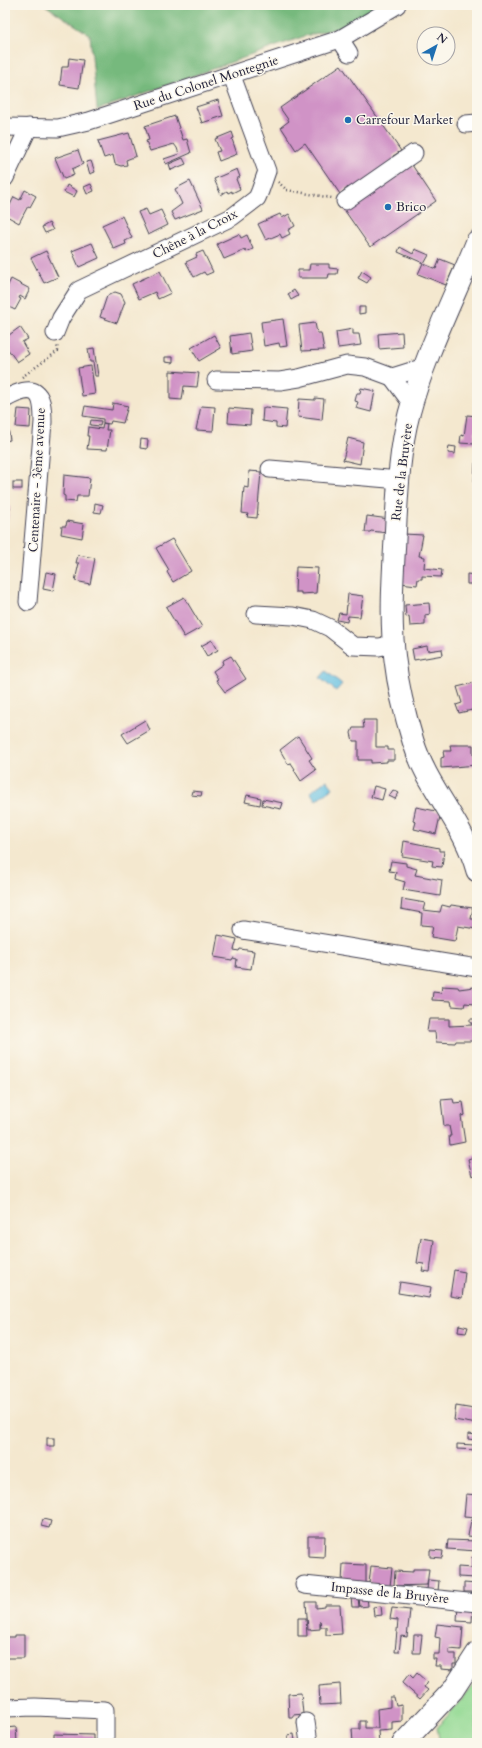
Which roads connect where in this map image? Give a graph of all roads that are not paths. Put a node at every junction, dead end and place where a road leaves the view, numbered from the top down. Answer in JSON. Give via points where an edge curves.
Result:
{"nodes":[{"id":1,"x":397,"y":5,"type":"edge"},
{"id":2,"x":232,"y":76,"type":"junction"},
{"id":3,"x":5,"y":126,"type":"edge"},
{"id":4,"x":29,"y":127,"type":"junction"},
{"id":5,"x":414,"y":153,"type":"dead end"},
{"id":6,"x":5,"y":178,"type":"edge"},
{"id":7,"x":345,"y":201,"type":"road end"},
{"id":8,"x":477,"y":241,"type":"edge"},
{"id":9,"x":55,"y":333,"type":"road end"},
{"id":10,"x":424,"y":367,"type":"junction"},
{"id":11,"x":392,"y":377,"type":"junction"},
{"id":12,"x":216,"y":380,"type":"dead end"},
{"id":13,"x":5,"y":398,"type":"edge"},
{"id":14,"x":412,"y":404,"type":"junction"},
{"id":15,"x":270,"y":469,"type":"dead end"},
{"id":16,"x":400,"y":480,"type":"junction"},
{"id":17,"x":28,"y":602,"type":"dead end"},
{"id":18,"x":256,"y":614,"type":"dead end"},
{"id":19,"x":394,"y":644,"type":"junction"},
{"id":20,"x":477,"y":842,"type":"edge"},
{"id":21,"x":477,"y":872,"type":"edge"},
{"id":22,"x":243,"y":930,"type":"dead end"},
{"id":23,"x":477,"y":968,"type":"edge"},
{"id":24,"x":304,"y":1585,"type":"dead end"},
{"id":25,"x":477,"y":1602,"type":"edge"},
{"id":26,"x":477,"y":1653,"type":"edge"},
{"id":27,"x":5,"y":1708,"type":"edge"},
{"id":28,"x":306,"y":1722,"type":"dead end"},
{"id":29,"x":105,"y":1743,"type":"edge"},
{"id":30,"x":309,"y":1743,"type":"edge"},
{"id":31,"x":403,"y":1743,"type":"edge"}],
"edges":[{"from":1,"to":2,"type":"street","name":"Rue du Colonel Montegnie","via":[[345,46]]},
{"from":2,"to":4,"type":"street","name":"Rue du Colonel Montegnie","via":[[76,125],[58,128]]},
{"from":2,"to":9,"type":"street","name":"Chêne à la Croix","via":[[267,171],[257,198],[232,218],[79,290],[61,318]]},
{"from":3,"to":4,"type":"street","name":"Rue du Colonel Montegnie"},
{"from":4,"to":6,"type":"street"},
{"from":5,"to":7,"type":"street"},
{"from":8,"to":10,"type":"main road","name":"Rue de la Bruyère"},
{"from":10,"to":11,"type":"street"},
{"from":10,"to":14,"type":"main road","name":"Rue de la Bruyère"},
{"from":11,"to":12,"type":"street","via":[[365,367],[347,365],[280,381]]},
{"from":11,"to":14,"type":"street"},
{"from":13,"to":17,"type":"street","name":"Centenaire - 3ème avenue","via":[[31,390],[40,396],[43,405]]},
{"from":14,"to":16,"type":"main road","name":"Rue de la Bruyère"},
{"from":15,"to":16,"type":"street"},
{"from":16,"to":19,"type":"main road","name":"Rue de la Bruyère","via":[[393,580]]},
{"from":18,"to":19,"type":"street","via":[[313,620],[330,628],[354,646],[380,647]]},
{"from":19,"to":20,"type":"main road","name":"Rue de la Bruyère","via":[[428,754]]},
{"from":19,"to":21,"type":"main road","name":"Rue de la Bruyère","via":[[413,741],[434,788],[459,827]]},
{"from":22,"to":23,"type":"street"},
{"from":24,"to":25,"type":"street","name":"Impasse de la Bruyère"},
{"from":26,"to":31,"type":"main road","via":[[453,1690]]},
{"from":27,"to":29,"type":"street","via":[[105,1710]]},
{"from":28,"to":30,"type":"street"}]}
